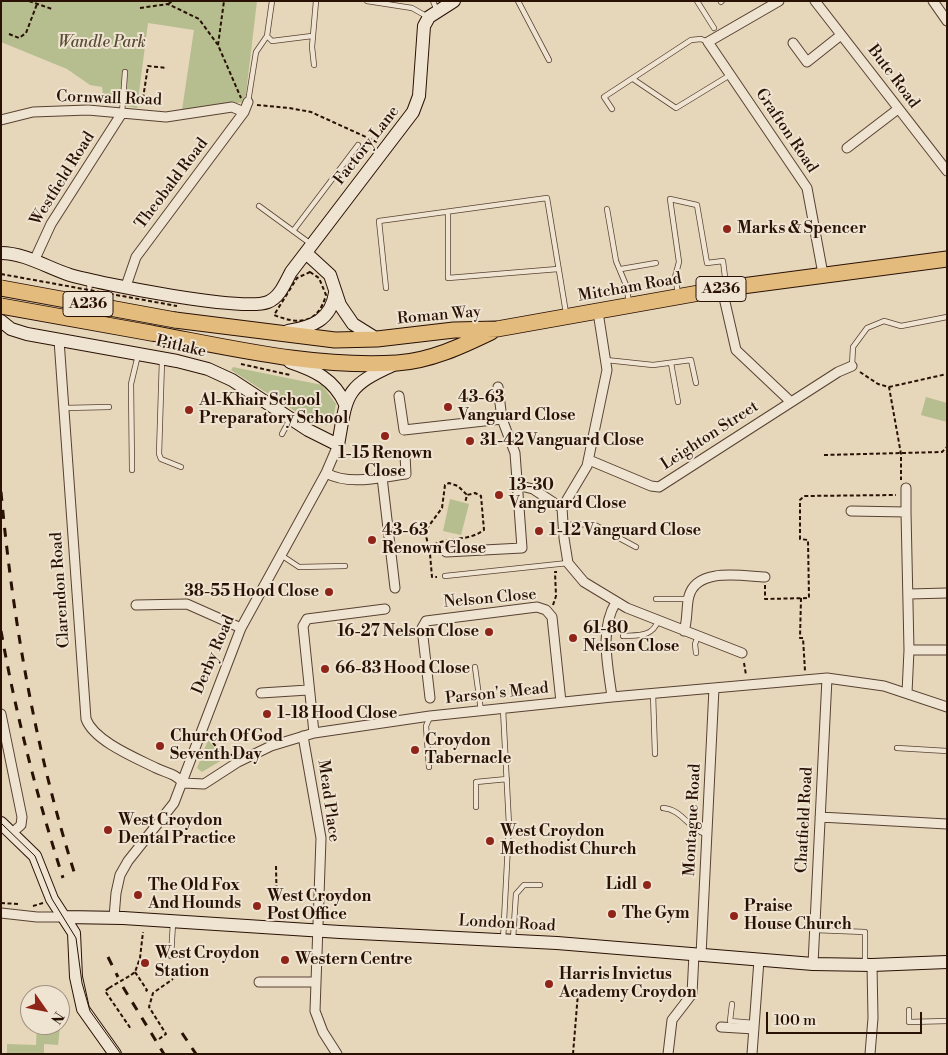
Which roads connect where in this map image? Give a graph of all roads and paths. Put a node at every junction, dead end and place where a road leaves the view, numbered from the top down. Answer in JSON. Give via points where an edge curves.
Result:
{"nodes":[{"id":1,"x":29,"y":1,"type":"edge"},
{"id":2,"x":173,"y":1,"type":"edge"},
{"id":3,"x":224,"y":1,"type":"edge"},
{"id":4,"x":272,"y":1,"type":"edge"},
{"id":5,"x":316,"y":1,"type":"edge"},
{"id":6,"x":367,"y":1,"type":"edge"},
{"id":7,"x":454,"y":1,"type":"edge"},
{"id":8,"x":518,"y":1,"type":"edge"},
{"id":9,"x":696,"y":1,"type":"edge"},
{"id":10,"x":779,"y":1,"type":"edge"},
{"id":11,"x":815,"y":1,"type":"edge"},
{"id":12,"x":933,"y":1,"type":"edge"},
{"id":13,"x":37,"y":4,"type":"junction"},
{"id":14,"x":168,"y":4,"type":"junction"},
{"id":15,"x":140,"y":8,"type":"dead end"},
{"id":16,"x":52,"y":9,"type":"dead end"},
{"id":17,"x":433,"y":10,"type":"edge"},
{"id":18,"x":947,"y":21,"type":"edge"},
{"id":19,"x":714,"y":28,"type":"dead end"},
{"id":20,"x":9,"y":34,"type":"dead end"},
{"id":21,"x":841,"y":34,"type":"junction"},
{"id":22,"x":267,"y":36,"type":"junction"},
{"id":23,"x":312,"y":36,"type":"junction"},
{"id":24,"x":708,"y":42,"type":"junction"},
{"id":25,"x":793,"y":43,"type":"dead end"},
{"id":26,"x":218,"y":45,"type":"junction"},
{"id":27,"x":549,"y":60,"type":"dead end"},
{"id":28,"x":314,"y":65,"type":"dead end"},
{"id":29,"x":167,"y":68,"type":"dead end"},
{"id":30,"x":125,"y":72,"type":"dead end"},
{"id":31,"x":730,"y":75,"type":"junction"},
{"id":32,"x":633,"y":78,"type":"junction"},
{"id":33,"x":246,"y":107,"type":"junction"},
{"id":34,"x":612,"y":109,"type":"dead end"},
{"id":35,"x":898,"y":109,"type":"junction"},
{"id":36,"x":122,"y":114,"type":"junction"},
{"id":37,"x":140,"y":115,"type":"junction"},
{"id":38,"x":1,"y":120,"type":"edge"},
{"id":39,"x":358,"y":145,"type":"dead end"},
{"id":40,"x":385,"y":148,"type":"junction"},
{"id":41,"x":847,"y":148,"type":"dead end"},
{"id":42,"x":947,"y":171,"type":"edge"},
{"id":43,"x":259,"y":206,"type":"dead end"},
{"id":44,"x":607,"y":209,"type":"dead end"},
{"id":45,"x":448,"y":212,"type":"junction"},
{"id":46,"x":293,"y":231,"type":"junction"},
{"id":47,"x":309,"y":249,"type":"junction"},
{"id":48,"x":1,"y":253,"type":"edge"},
{"id":49,"x":947,"y":258,"type":"edge"},
{"id":50,"x":34,"y":261,"type":"junction"},
{"id":51,"x":656,"y":262,"type":"dead end"},
{"id":52,"x":558,"y":268,"type":"junction"},
{"id":53,"x":621,"y":269,"type":"junction"},
{"id":54,"x":310,"y":272,"type":"dead end"},
{"id":55,"x":1,"y":274,"type":"edge"},
{"id":56,"x":823,"y":274,"type":"junction"},
{"id":57,"x":90,"y":280,"type":"junction"},
{"id":58,"x":126,"y":286,"type":"junction"},
{"id":59,"x":1,"y":288,"type":"edge"},
{"id":60,"x":386,"y":288,"type":"dead end"},
{"id":61,"x":724,"y":289,"type":"junction"},
{"id":62,"x":335,"y":293,"type":"junction"},
{"id":63,"x":679,"y":297,"type":"junction"},
{"id":64,"x":1,"y":306,"type":"edge"},
{"id":65,"x":630,"y":306,"type":"junction"},
{"id":66,"x":88,"y":310,"type":"dead end"},
{"id":67,"x":598,"y":312,"type":"junction"},
{"id":68,"x":176,"y":313,"type":"junction"},
{"id":69,"x":274,"y":315,"type":"dead end"},
{"id":70,"x":566,"y":317,"type":"junction"},
{"id":71,"x":947,"y":317,"type":"edge"},
{"id":72,"x":1,"y":321,"type":"edge"},
{"id":73,"x":497,"y":329,"type":"junction"},
{"id":74,"x":278,"y":333,"type":"junction"},
{"id":75,"x":59,"y":340,"type":"junction"},
{"id":76,"x":377,"y":340,"type":"junction"},
{"id":77,"x":138,"y":354,"type":"junction"},
{"id":78,"x":276,"y":357,"type":"junction"},
{"id":79,"x":162,"y":358,"type":"junction"},
{"id":80,"x":606,"y":360,"type":"junction"},
{"id":81,"x":236,"y":363,"type":"dead end"},
{"id":82,"x":398,"y":363,"type":"junction"},
{"id":83,"x":671,"y":363,"type":"junction"},
{"id":84,"x":852,"y":366,"type":"junction"},
{"id":85,"x":947,"y":374,"type":"edge"},
{"id":86,"x":294,"y":376,"type":"dead end"},
{"id":87,"x":696,"y":383,"type":"dead end"},
{"id":88,"x":498,"y":386,"type":"dead end"},
{"id":89,"x":889,"y":387,"type":"junction"},
{"id":90,"x":399,"y":396,"type":"dead end"},
{"id":91,"x":678,"y":402,"type":"dead end"},
{"id":92,"x":791,"y":402,"type":"junction"},
{"id":93,"x":345,"y":404,"type":"junction"},
{"id":94,"x":110,"y":407,"type":"dead end"},
{"id":95,"x":63,"y":408,"type":"junction"},
{"id":96,"x":291,"y":418,"type":"junction"},
{"id":97,"x":502,"y":420,"type":"junction"},
{"id":98,"x":282,"y":434,"type":"dead end"},
{"id":99,"x":338,"y":445,"type":"junction"},
{"id":100,"x":947,"y":447,"type":"edge"},
{"id":101,"x":901,"y":454,"type":"junction"},
{"id":102,"x":824,"y":455,"type":"dead end"},
{"id":103,"x":405,"y":456,"type":"dead end"},
{"id":104,"x":589,"y":460,"type":"junction"},
{"id":105,"x":181,"y":467,"type":"dead end"},
{"id":106,"x":132,"y":470,"type":"dead end"},
{"id":107,"x":326,"y":473,"type":"junction"},
{"id":108,"x":382,"y":477,"type":"junction"},
{"id":109,"x":518,"y":485,"type":"junction"},
{"id":110,"x":906,"y":488,"type":"joint"},
{"id":111,"x":466,"y":495,"type":"junction"},
{"id":112,"x":465,"y":503,"type":"dead end"},
{"id":113,"x":562,"y":508,"type":"junction"},
{"id":114,"x":851,"y":511,"type":"dead end"},
{"id":115,"x":903,"y":512,"type":"junction"},
{"id":116,"x":562,"y":524,"type":"junction"},
{"id":117,"x":636,"y":547,"type":"dead end"},
{"id":118,"x":428,"y":548,"type":"junction"},
{"id":119,"x":446,"y":552,"type":"joint"},
{"id":120,"x":430,"y":554,"type":"junction"},
{"id":121,"x":281,"y":555,"type":"junction"},
{"id":122,"x":344,"y":566,"type":"dead end"},
{"id":123,"x":570,"y":566,"type":"junction"},
{"id":124,"x":445,"y":576,"type":"joint"},
{"id":125,"x":765,"y":576,"type":"joint"},
{"id":126,"x":395,"y":588,"type":"dead end"},
{"id":127,"x":947,"y":593,"type":"edge"},
{"id":128,"x":909,"y":594,"type":"junction"},
{"id":129,"x":801,"y":598,"type":"junction"},
{"id":130,"x":656,"y":599,"type":"dead end"},
{"id":131,"x":688,"y":599,"type":"junction"},
{"id":132,"x":616,"y":602,"type":"junction"},
{"id":133,"x":136,"y":605,"type":"dead end"},
{"id":134,"x":385,"y":609,"type":"dead end"},
{"id":135,"x":552,"y":616,"type":"junction"},
{"id":136,"x":658,"y":621,"type":"junction"},
{"id":137,"x":241,"y":628,"type":"junction"},
{"id":138,"x":684,"y":630,"type":"junction"},
{"id":139,"x":623,"y":636,"type":"dead end"},
{"id":140,"x":698,"y":636,"type":"junction"},
{"id":141,"x":909,"y":650,"type":"junction"},
{"id":142,"x":947,"y":650,"type":"edge"},
{"id":143,"x":696,"y":653,"type":"dead end"},
{"id":144,"x":742,"y":653,"type":"joint"},
{"id":145,"x":475,"y":667,"type":"dead end"},
{"id":146,"x":827,"y":678,"type":"junction"},
{"id":147,"x":806,"y":679,"type":"junction"},
{"id":148,"x":748,"y":684,"type":"junction"},
{"id":149,"x":714,"y":688,"type":"junction"},
{"id":150,"x":308,"y":690,"type":"junction"},
{"id":151,"x":907,"y":692,"type":"junction"},
{"id":152,"x":261,"y":693,"type":"dead end"},
{"id":153,"x":653,"y":694,"type":"junction"},
{"id":154,"x":612,"y":696,"type":"junction"},
{"id":155,"x":561,"y":702,"type":"junction"},
{"id":156,"x":947,"y":707,"type":"edge"},
{"id":157,"x":503,"y":709,"type":"junction"},
{"id":158,"x":481,"y":711,"type":"junction"},
{"id":159,"x":1,"y":714,"type":"edge"},
{"id":160,"x":430,"y":716,"type":"junction"},
{"id":161,"x":202,"y":728,"type":"junction"},
{"id":162,"x":314,"y":733,"type":"junction"},
{"id":163,"x":303,"y":736,"type":"junction"},
{"id":164,"x":897,"y":748,"type":"dead end"},
{"id":165,"x":947,"y":751,"type":"edge"},
{"id":166,"x":655,"y":754,"type":"dead end"},
{"id":167,"x":238,"y":762,"type":"junction"},
{"id":168,"x":429,"y":767,"type":"dead end"},
{"id":169,"x":506,"y":779,"type":"junction"},
{"id":170,"x":183,"y":783,"type":"junction"},
{"id":171,"x":476,"y":807,"type":"dead end"},
{"id":172,"x":664,"y":808,"type":"dead end"},
{"id":173,"x":820,"y":817,"type":"junction"},
{"id":174,"x":1,"y":823,"type":"edge"},
{"id":175,"x":947,"y":824,"type":"edge"},
{"id":176,"x":12,"y":833,"type":"junction"},
{"id":177,"x":708,"y":834,"type":"junction"},
{"id":178,"x":276,"y":866,"type":"dead end"},
{"id":179,"x":540,"y":885,"type":"dead end"},
{"id":180,"x":1,"y":913,"type":"edge"},
{"id":181,"x":65,"y":916,"type":"junction"},
{"id":182,"x":114,"y":917,"type":"junction"},
{"id":183,"x":145,"y":919,"type":"junction"},
{"id":184,"x":173,"y":922,"type":"junction"},
{"id":185,"x":276,"y":928,"type":"junction"},
{"id":186,"x":815,"y":930,"type":"junction"},
{"id":187,"x":317,"y":931,"type":"junction"},
{"id":188,"x":508,"y":940,"type":"junction"},
{"id":189,"x":698,"y":954,"type":"junction"},
{"id":190,"x":171,"y":956,"type":"dead end"},
{"id":191,"x":759,"y":960,"type":"junction"},
{"id":192,"x":947,"y":962,"type":"edge"},
{"id":193,"x":813,"y":964,"type":"junction"},
{"id":194,"x":868,"y":965,"type":"junction"},
{"id":195,"x":135,"y":972,"type":"junction"},
{"id":196,"x":173,"y":979,"type":"dead end"},
{"id":197,"x":259,"y":982,"type":"dead end"},
{"id":198,"x":315,"y":982,"type":"junction"},
{"id":199,"x":144,"y":993,"type":"dead end"},
{"id":200,"x":578,"y":993,"type":"dead end"},
{"id":201,"x":732,"y":1004,"type":"dead end"},
{"id":202,"x":909,"y":1010,"type":"dead end"},
{"id":203,"x":947,"y":1022,"type":"edge"},
{"id":204,"x":754,"y":1026,"type":"junction"},
{"id":205,"x":721,"y":1027,"type":"dead end"},
{"id":206,"x":131,"y":1029,"type":"dead end"},
{"id":207,"x":159,"y":1039,"type":"dead end"},
{"id":208,"x":115,"y":1054,"type":"edge"},
{"id":209,"x":121,"y":1054,"type":"edge"},
{"id":210,"x":337,"y":1054,"type":"edge"},
{"id":211,"x":574,"y":1054,"type":"edge"},
{"id":212,"x":668,"y":1054,"type":"edge"},
{"id":213,"x":752,"y":1054,"type":"edge"},
{"id":214,"x":870,"y":1054,"type":"edge"}],
"edges":[{"from":1,"to":13,"type":"path"},
{"from":2,"to":14,"type":"path"},
{"from":3,"to":26,"type":"path"},
{"from":4,"to":22,"type":"lane"},
{"from":5,"to":23,"type":"lane"},
{"from":6,"to":17,"type":"lane"},
{"from":7,"to":17,"type":"street"},
{"from":8,"to":27,"type":"lane"},
{"from":9,"to":19,"type":"lane"},
{"from":10,"to":24,"type":"street"},
{"from":11,"to":21,"type":"street","name":"Bute Road"},
{"from":12,"to":18,"type":"street"},
{"from":13,"to":16,"type":"path"},
{"from":13,"to":20,"type":"path","via":[[26,33],[19,38]]},
{"from":14,"to":15,"type":"path"},
{"from":14,"to":26,"type":"path","via":[[199,19]]},
{"from":17,"to":40,"type":"street","name":"Factory Lane","via":[[423,30],[418,102]]},
{"from":21,"to":25,"type":"street","via":[[807,62]]},
{"from":21,"to":35,"type":"street","name":"Bute Road"},
{"from":22,"to":23,"type":"lane","via":[[280,42]]},
{"from":22,"to":33,"type":"lane","via":[[256,52]]},
{"from":23,"to":28,"type":"lane"},
{"from":24,"to":31,"type":"street","name":"Grafton Road"},
{"from":24,"to":32,"type":"lane","via":[[691,40]]},
{"from":26,"to":33,"type":"path"},
{"from":29,"to":37,"type":"path","via":[[148,66]]},
{"from":30,"to":36,"type":"lane"},
{"from":31,"to":32,"type":"lane","via":[[676,108]]},
{"from":31,"to":56,"type":"street","name":"Grafton Road","via":[[807,188]]},
{"from":32,"to":34,"type":"lane","via":[[604,97]]},
{"from":33,"to":37,"type":"street","name":"Cornwall Road","via":[[166,117]]},
{"from":33,"to":40,"type":"path","via":[[311,112]]},
{"from":33,"to":58,"type":"street","name":"Theobald Road","via":[[136,257]]},
{"from":35,"to":41,"type":"street"},
{"from":35,"to":42,"type":"street","name":"Bute Road"},
{"from":36,"to":37,"type":"street","name":"Cornwall Road"},
{"from":36,"to":38,"type":"street","name":"Cornwall Road","via":[[88,110],[33,112]]},
{"from":36,"to":50,"type":"street","name":"Westfield Road","via":[[51,224]]},
{"from":39,"to":46,"type":"lane"},
{"from":40,"to":47,"type":"street","name":"Factory Lane"},
{"from":43,"to":46,"type":"lane"},
{"from":44,"to":53,"type":"lane","via":[[616,261]]},
{"from":45,"to":52,"type":"lane","via":[[547,198]]},
{"from":45,"to":52,"type":"lane","via":[[448,278]]},
{"from":45,"to":60,"type":"lane","via":[[379,221]]},
{"from":46,"to":47,"type":"lane"},
{"from":47,"to":58,"type":"street","name":"Factory Lane","via":[[276,297],[262,303],[230,303]]},
{"from":47,"to":62,"type":"street","via":[[330,275]]},
{"from":48,"to":50,"type":"street","name":"Factory Lane"},
{"from":49,"to":56,"type":"main road","name":"Mitcham Road","number":"A236"},
{"from":50,"to":57,"type":"street","name":"Factory Lane"},
{"from":51,"to":53,"type":"lane"},
{"from":52,"to":70,"type":"lane"},
{"from":53,"to":65,"type":"lane"},
{"from":54,"to":69,"type":"path","via":[[319,278],[326,295],[320,313],[297,321]]},
{"from":55,"to":68,"type":"path","bridge":true},
{"from":56,"to":61,"type":"main road","name":"Mitcham Road","number":"A236"},
{"from":57,"to":58,"type":"street","name":"Factory Lane"},
{"from":57,"to":66,"type":"lane"},
{"from":59,"to":68,"type":"main road","name":"Roman Way","number":"A236","bridge":true},
{"from":61,"to":63,"type":"main road","name":"Mitcham Road","number":"A236"},
{"from":61,"to":63,"type":"lane","via":[[723,261],[707,263],[698,205],[670,199],[680,262],[675,277]]},
{"from":61,"to":92,"type":"street","name":"Leighton Street","via":[[736,350]]},
{"from":62,"to":74,"type":"street","via":[[330,311],[318,323]]},
{"from":62,"to":76,"type":"street","via":[[353,324]]},
{"from":63,"to":65,"type":"main road","name":"Mitcham Road","number":"A236"},
{"from":64,"to":78,"type":"main road","name":"Roman Way","number":"A236","bridge":true},
{"from":65,"to":67,"type":"main road","name":"Mitcham Road","number":"A236"},
{"from":67,"to":70,"type":"main road","name":"Mitcham Road","number":"A236"},
{"from":67,"to":80,"type":"street"},
{"from":68,"to":74,"type":"main road","name":"Roman Way","number":"A236"},
{"from":70,"to":73,"type":"main road","name":"Mitcham Road","number":"A236"},
{"from":71,"to":84,"type":"lane","via":[[901,326],[884,322],[866,328],[854,347]]},
{"from":72,"to":75,"type":"street","name":"Pitlake","via":[[17,332]]},
{"from":73,"to":76,"type":"main road","name":"Roman Way","number":"A236","via":[[454,330]]},
{"from":73,"to":82,"type":"main road","name":"Roman Way","number":"A236","via":[[458,348]]},
{"from":74,"to":76,"type":"main road","name":"Roman Way","number":"A236","via":[[335,340]]},
{"from":75,"to":77,"type":"street","name":"Pitlake"},
{"from":75,"to":95,"type":"street","name":"Clarendon Road"},
{"from":77,"to":79,"type":"street","name":"Pitlake"},
{"from":77,"to":106,"type":"lane","via":[[131,384]]},
{"from":78,"to":82,"type":"main road","name":"Roman Way","number":"A236"},
{"from":78,"to":93,"type":"street","via":[[321,375],[334,385]]},
{"from":79,"to":96,"type":"street","name":"Pitlake","via":[[188,363],[228,378]]},
{"from":79,"to":105,"type":"lane","via":[[159,454],[161,460]]},
{"from":80,"to":83,"type":"lane","via":[[653,365]]},
{"from":80,"to":104,"type":"street","via":[[605,381]]},
{"from":81,"to":86,"type":"path"},
{"from":82,"to":93,"type":"street","name":"Derby Road","via":[[363,379]]},
{"from":83,"to":87,"type":"lane","via":[[691,360]]},
{"from":83,"to":91,"type":"lane"},
{"from":84,"to":89,"type":"path","via":[[878,384]]},
{"from":84,"to":92,"type":"street","name":"Leighton Street"},
{"from":85,"to":89,"type":"path"},
{"from":88,"to":97,"type":"street"},
{"from":89,"to":101,"type":"path"},
{"from":90,"to":97,"type":"street","via":[[404,430]]},
{"from":92,"to":104,"type":"street","name":"Leighton Street","via":[[659,487]]},
{"from":93,"to":99,"type":"street","name":"Derby Road"},
{"from":94,"to":95,"type":"lane"},
{"from":95,"to":170,"type":"street","name":"Clarendon Road","via":[[86,719],[96,735],[176,775]]},
{"from":96,"to":98,"type":"lane"},
{"from":96,"to":99,"type":"street","name":"Pitlake"},
{"from":97,"to":109,"type":"street","via":[[515,453]]},
{"from":99,"to":107,"type":"street","name":"Derby Road"},
{"from":100,"to":101,"type":"path","via":[[942,452]]},
{"from":101,"to":102,"type":"path"},
{"from":101,"to":110,"type":"path","via":[[901,482]]},
{"from":103,"to":108,"type":"street","via":[[406,474]]},
{"from":104,"to":113,"type":"street"},
{"from":107,"to":108,"type":"street","via":[[341,479]]},
{"from":107,"to":121,"type":"street","name":"Derby Road"},
{"from":108,"to":126,"type":"street"},
{"from":109,"to":113,"type":"street","via":[[533,489]]},
{"from":109,"to":119,"type":"street","via":[[522,548]]},
{"from":110,"to":115,"type":"street"},
{"from":111,"to":112,"type":"path"},
{"from":111,"to":118,"type":"path","via":[[458,486],[445,485],[442,508],[425,531]]},
{"from":111,"to":118,"type":"path","via":[[475,493],[481,496],[484,530],[474,537],[439,541]]},
{"from":113,"to":116,"type":"street"},
{"from":114,"to":115,"type":"street"},
{"from":115,"to":128,"type":"street"},
{"from":115,"to":129,"type":"path","via":[[899,495],[807,495],[802,498],[800,539],[808,540],[809,598]]},
{"from":116,"to":117,"type":"lane","via":[[593,524]]},
{"from":116,"to":123,"type":"street"},
{"from":118,"to":120,"type":"path"},
{"from":119,"to":120,"type":"path"},
{"from":120,"to":124,"type":"path","via":[[432,577]]},
{"from":121,"to":122,"type":"lane","via":[[300,567]]},
{"from":121,"to":137,"type":"street","name":"Derby Road"},
{"from":123,"to":124,"type":"lane"},
{"from":123,"to":132,"type":"street","via":[[584,582]]},
{"from":123,"to":135,"type":"path","via":[[555,572],[556,596]]},
{"from":125,"to":129,"type":"path","via":[[765,598]]},
{"from":125,"to":131,"type":"street","via":[[704,578],[695,584]]},
{"from":127,"to":128,"type":"street"},
{"from":128,"to":141,"type":"street"},
{"from":129,"to":147,"type":"path","via":[[800,638],[803,638]]},
{"from":130,"to":131,"type":"lane"},
{"from":131,"to":138,"type":"street","via":[[688,619]]},
{"from":132,"to":136,"type":"street"},
{"from":132,"to":154,"type":"street","via":[[608,620],[606,637]]},
{"from":133,"to":137,"type":"street","via":[[187,604]]},
{"from":134,"to":150,"type":"street","via":[[307,619],[303,626]]},
{"from":135,"to":155,"type":"street","name":"Nelson Close"},
{"from":135,"to":160,"type":"street","name":"Nelson Close","via":[[537,607],[430,619],[423,624]]},
{"from":136,"to":138,"type":"street"},
{"from":136,"to":139,"type":"lane","via":[[649,634]]},
{"from":137,"to":161,"type":"street","name":"Derby Road"},
{"from":138,"to":140,"type":"street"},
{"from":140,"to":143,"type":"lane"},
{"from":140,"to":144,"type":"street"},
{"from":141,"to":142,"type":"street"},
{"from":141,"to":151,"type":"street"},
{"from":144,"to":148,"type":"path"},
{"from":145,"to":158,"type":"lane"},
{"from":146,"to":147,"type":"street","name":"Parson's Mead"},
{"from":146,"to":151,"type":"street","name":"Parson's Mead"},
{"from":146,"to":173,"type":"street","name":"Chatfield Road"},
{"from":147,"to":148,"type":"street","name":"Parson's Mead"},
{"from":148,"to":149,"type":"street","name":"Parson's Mead"},
{"from":149,"to":153,"type":"street","name":"Parson's Mead"},
{"from":149,"to":177,"type":"street","name":"Montague Road"},
{"from":150,"to":152,"type":"street"},
{"from":150,"to":162,"type":"street"},
{"from":151,"to":156,"type":"street","name":"Parson's Mead"},
{"from":153,"to":154,"type":"street","name":"Parson's Mead"},
{"from":153,"to":166,"type":"lane"},
{"from":154,"to":155,"type":"street","name":"Parson's Mead"},
{"from":155,"to":157,"type":"street","name":"Parson's Mead"},
{"from":157,"to":158,"type":"street","name":"Parson's Mead"},
{"from":157,"to":169,"type":"lane"},
{"from":158,"to":160,"type":"street","name":"Parson's Mead"},
{"from":159,"to":176,"type":"street","via":[[22,817],[21,825]]},
{"from":160,"to":162,"type":"street","name":"Parson's Mead"},
{"from":160,"to":168,"type":"lane","via":[[426,726]]},
{"from":161,"to":167,"type":"path","via":[[209,733],[215,746],[234,755]]},
{"from":161,"to":170,"type":"street","name":"Derby Road"},
{"from":162,"to":163,"type":"street","name":"Parson's Mead"},
{"from":163,"to":167,"type":"street","name":"Parson's Mead","via":[[271,746]]},
{"from":163,"to":187,"type":"street","name":"Mead Place","via":[[320,838]]},
{"from":164,"to":165,"type":"lane"},
{"from":167,"to":170,"type":"street","name":"Parson's Mead","via":[[204,784]]},
{"from":169,"to":171,"type":"lane","via":[[476,782]]},
{"from":169,"to":188,"type":"lane"},
{"from":170,"to":182,"type":"street","name":"Derby Road","via":[[170,810],[128,860],[120,875]]},
{"from":172,"to":177,"type":"lane","via":[[672,809],[699,832]]},
{"from":173,"to":175,"type":"street"},
{"from":173,"to":186,"type":"street","name":"Chatfield Road"},
{"from":174,"to":176,"type":"street"},
{"from":176,"to":181,"type":"street","via":[[35,856],[52,899]]},
{"from":177,"to":189,"type":"street","name":"Montague Road"},
{"from":178,"to":185,"type":"path"},
{"from":179,"to":188,"type":"lane","via":[[524,885],[516,894]]},
{"from":180,"to":181,"type":"street"},
{"from":181,"to":182,"type":"street","name":"London Road"},
{"from":181,"to":208,"type":"street","via":[[76,938],[76,977],[82,1008]]},
{"from":181,"to":209,"type":"lane","via":[[76,938],[82,983],[90,1011]]},
{"from":182,"to":183,"type":"street","name":"London Road"},
{"from":183,"to":184,"type":"street","name":"London Road"},
{"from":183,"to":195,"type":"path"},
{"from":184,"to":185,"type":"street","name":"London Road"},
{"from":184,"to":190,"type":"lane"},
{"from":185,"to":187,"type":"street","name":"London Road"},
{"from":186,"to":193,"type":"street","name":"Chatfield Road"},
{"from":186,"to":194,"type":"lane","via":[[865,932]]},
{"from":187,"to":188,"type":"street","name":"London Road"},
{"from":187,"to":198,"type":"street","name":"Mead Place"},
{"from":188,"to":189,"type":"street","name":"London Road"},
{"from":189,"to":191,"type":"street","name":"London Road"},
{"from":189,"to":212,"type":"street","name":"Montague Road","via":[[692,994],[672,1020]]},
{"from":191,"to":193,"type":"street","name":"London Road"},
{"from":191,"to":204,"type":"street"},
{"from":192,"to":194,"type":"street","name":"London Road"},
{"from":193,"to":194,"type":"street","name":"London Road"},
{"from":194,"to":214,"type":"street","via":[[873,1018]]},
{"from":195,"to":199,"type":"path","via":[[147,990]]},
{"from":195,"to":206,"type":"path","bridge":true,"via":[[105,991]]},
{"from":196,"to":207,"type":"path","via":[[153,993],[149,1007],[166,1034]]},
{"from":197,"to":198,"type":"street"},
{"from":198,"to":210,"type":"street","name":"Mead Place","via":[[317,1021]]},
{"from":200,"to":211,"type":"path"},
{"from":201,"to":204,"type":"lane","via":[[730,1021]]},
{"from":202,"to":203,"type":"lane","via":[[909,1022]]},
{"from":204,"to":205,"type":"street"},
{"from":204,"to":213,"type":"street"}]}
